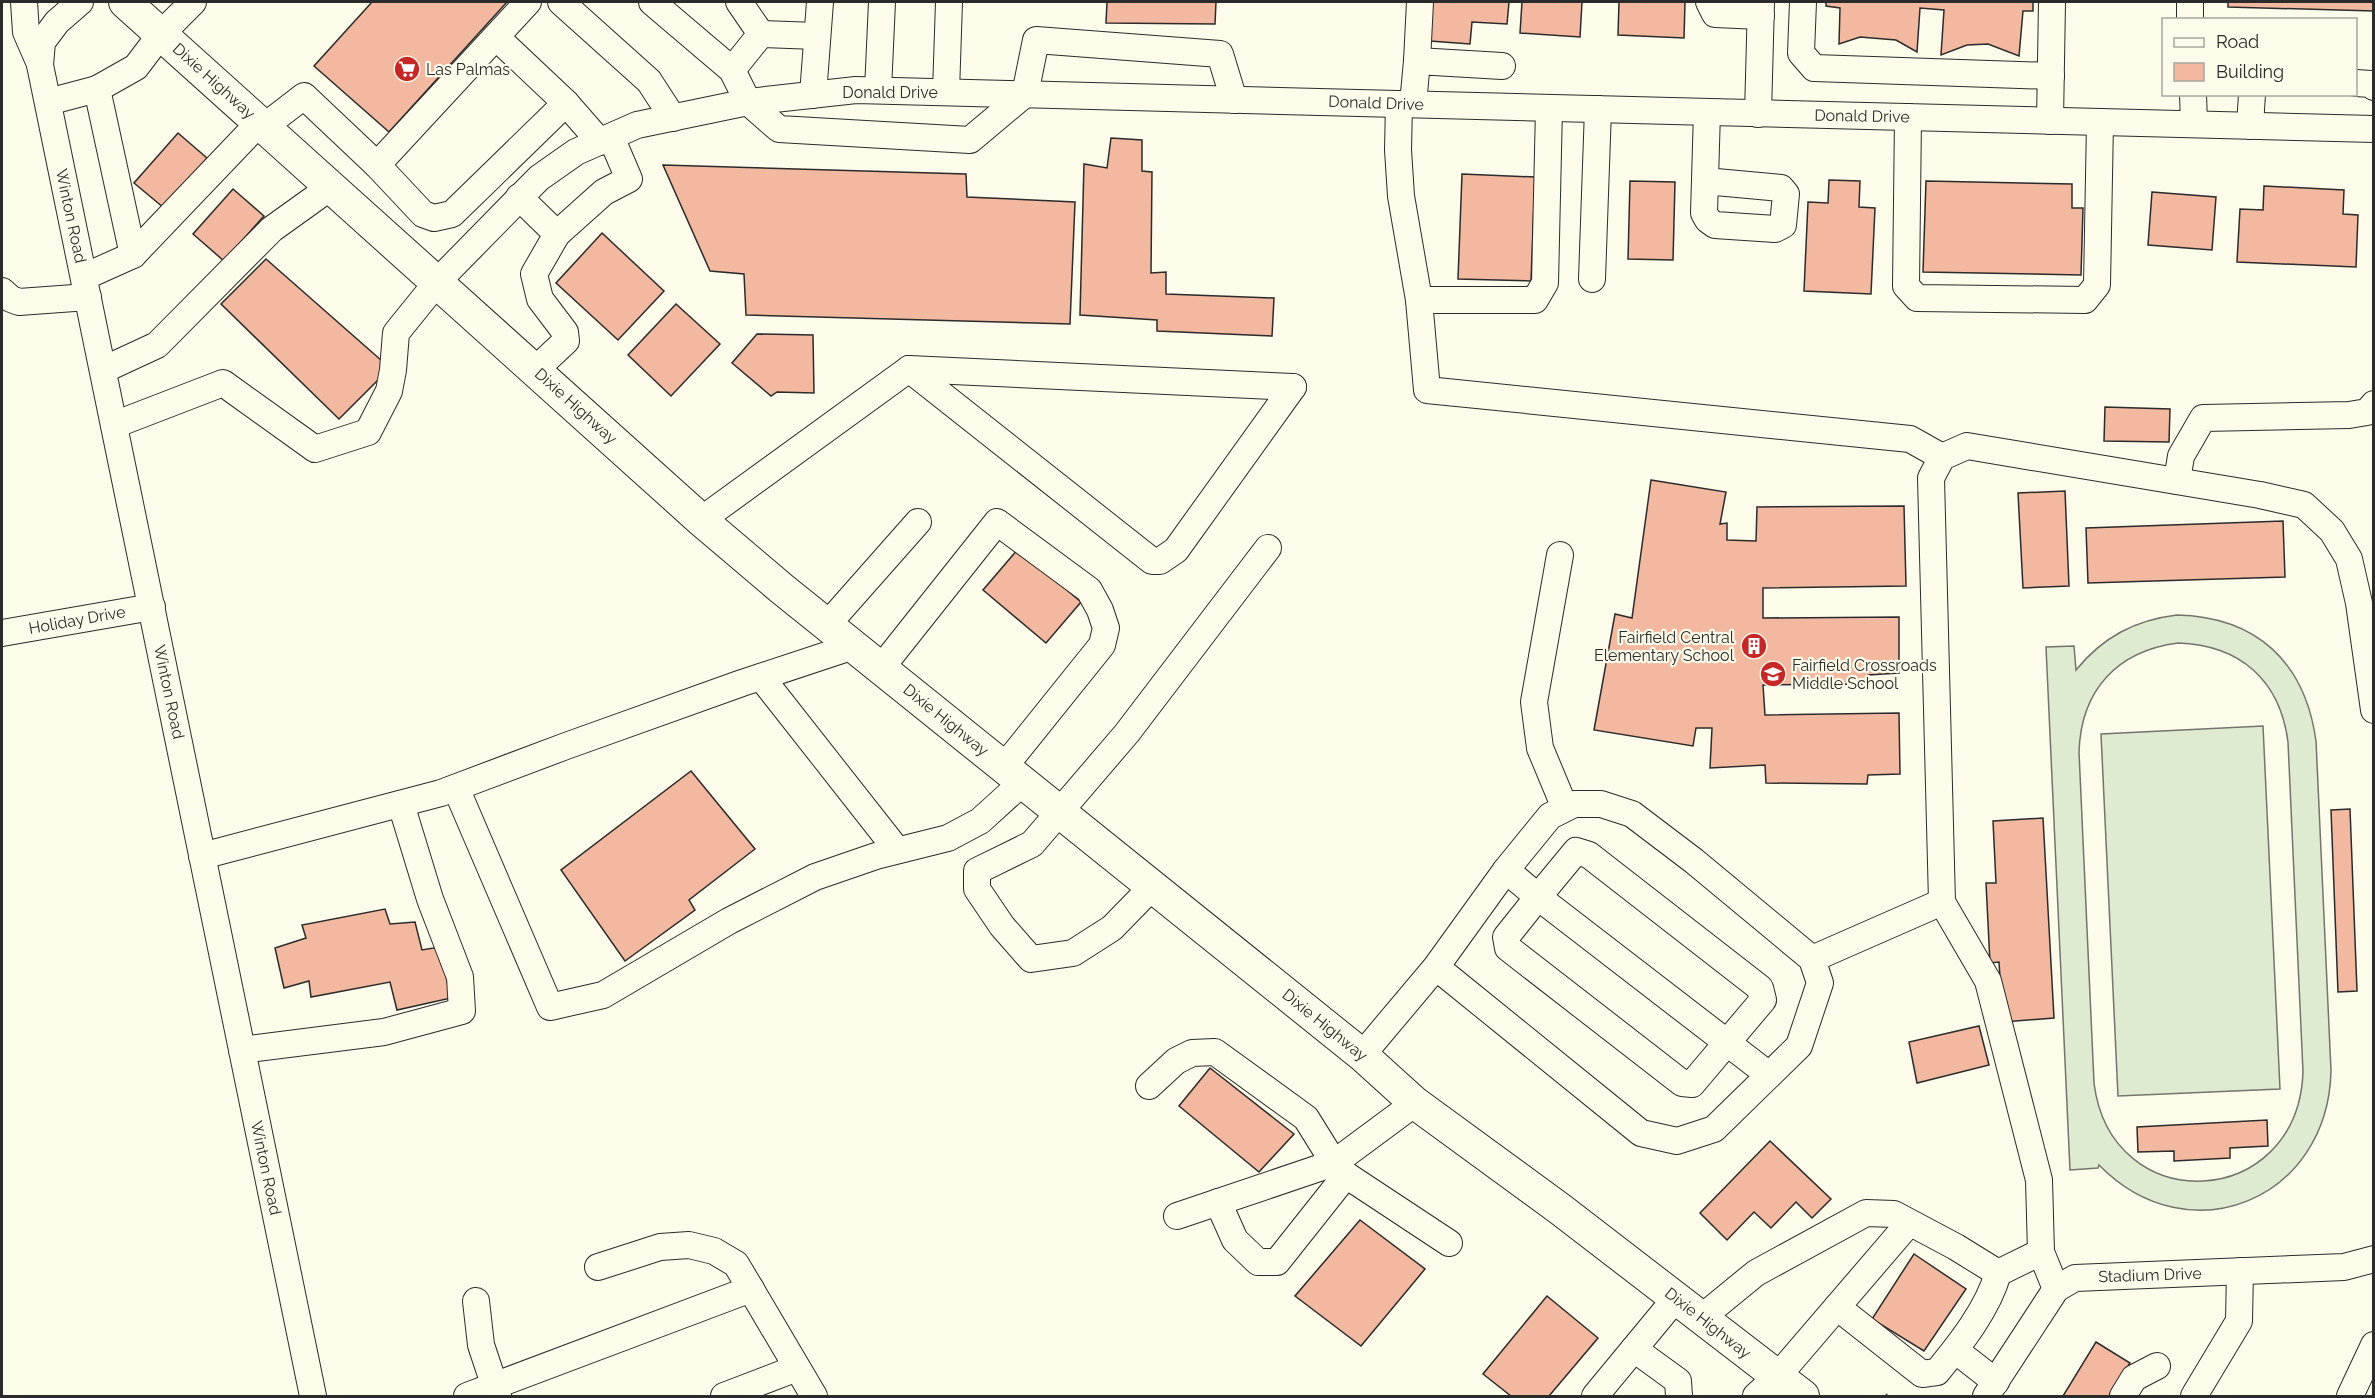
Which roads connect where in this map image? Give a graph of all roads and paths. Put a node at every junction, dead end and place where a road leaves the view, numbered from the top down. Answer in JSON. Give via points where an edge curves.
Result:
{"nodes":[{"id":1,"x":24,"y":2,"type":"edge"},
{"id":2,"x":80,"y":2,"type":"edge"},
{"id":3,"x":125,"y":2,"type":"edge"},
{"id":4,"x":193,"y":2,"type":"edge"},
{"id":5,"x":528,"y":2,"type":"edge"},
{"id":6,"x":561,"y":2,"type":"edge"},
{"id":7,"x":652,"y":2,"type":"edge"},
{"id":8,"x":739,"y":2,"type":"edge"},
{"id":9,"x":820,"y":2,"type":"edge"},
{"id":10,"x":882,"y":2,"type":"edge"},
{"id":11,"x":949,"y":2,"type":"edge"},
{"id":12,"x":1420,"y":2,"type":"edge"},
{"id":13,"x":1709,"y":2,"type":"edge"},
{"id":14,"x":1803,"y":2,"type":"edge"},
{"id":15,"x":2052,"y":2,"type":"edge"},
{"id":16,"x":2190,"y":2,"type":"edge"},
{"id":17,"x":1761,"y":9,"type":"edge"},
{"id":18,"x":2190,"y":18,"type":"edge"},
{"id":19,"x":161,"y":34,"type":"junction"},
{"id":20,"x":761,"y":34,"type":"junction"},
{"id":21,"x":817,"y":36,"type":"junction"},
{"id":22,"x":496,"y":37,"type":"junction"},
{"id":23,"x":1417,"y":62,"type":"junction"},
{"id":24,"x":40,"y":65,"type":"junction"},
{"id":25,"x":1502,"y":66,"type":"dead end"},
{"id":26,"x":732,"y":70,"type":"junction"},
{"id":27,"x":2051,"y":76,"type":"junction"},
{"id":28,"x":2357,"y":83,"type":"edge"},
{"id":29,"x":2373,"y":87,"type":"edge"},
{"id":30,"x":97,"y":89,"type":"junction"},
{"id":31,"x":878,"y":90,"type":"junction"},
{"id":32,"x":946,"y":92,"type":"junction"},
{"id":33,"x":1025,"y":94,"type":"junction"},
{"id":34,"x":813,"y":95,"type":"junction"},
{"id":35,"x":2193,"y":96,"type":"edge"},
{"id":36,"x":2252,"y":96,"type":"edge"},
{"id":37,"x":1234,"y":100,"type":"junction"},
{"id":38,"x":48,"y":102,"type":"junction"},
{"id":39,"x":748,"y":102,"type":"junction"},
{"id":40,"x":566,"y":103,"type":"junction"},
{"id":41,"x":1406,"y":104,"type":"junction"},
{"id":42,"x":1549,"y":108,"type":"junction"},
{"id":43,"x":1598,"y":109,"type":"junction"},
{"id":44,"x":1707,"y":112,"type":"junction"},
{"id":45,"x":1758,"y":114,"type":"junction"},
{"id":46,"x":1908,"y":117,"type":"junction"},
{"id":47,"x":673,"y":118,"type":"junction"},
{"id":48,"x":2050,"y":121,"type":"junction"},
{"id":49,"x":2100,"y":122,"type":"junction"},
{"id":50,"x":262,"y":124,"type":"junction"},
{"id":51,"x":2194,"y":124,"type":"junction"},
{"id":52,"x":2250,"y":126,"type":"junction"},
{"id":53,"x":2373,"y":129,"type":"edge"},
{"id":54,"x":605,"y":139,"type":"junction"},
{"id":55,"x":377,"y":165,"type":"junction"},
{"id":56,"x":1705,"y":181,"type":"dead end"},
{"id":57,"x":332,"y":186,"type":"junction"},
{"id":58,"x":519,"y":197,"type":"junction"},
{"id":59,"x":556,"y":234,"type":"junction"},
{"id":60,"x":133,"y":255,"type":"junction"},
{"id":61,"x":1592,"y":279,"type":"dead end"},
{"id":62,"x":438,"y":282,"type":"junction"},
{"id":63,"x":86,"y":287,"type":"junction"},
{"id":64,"x":2,"y":291,"type":"edge"},
{"id":65,"x":1419,"y":300,"type":"junction"},
{"id":66,"x":909,"y":369,"type":"junction"},
{"id":67,"x":103,"y":370,"type":"junction"},
{"id":68,"x":535,"y":370,"type":"junction"},
{"id":69,"x":2373,"y":404,"type":"edge"},
{"id":70,"x":114,"y":425,"type":"junction"},
{"id":71,"x":1942,"y":457,"type":"junction"},
{"id":72,"x":2177,"y":481,"type":"junction"},
{"id":73,"x":701,"y":520,"type":"junction"},
{"id":74,"x":918,"y":522,"type":"dead end"},
{"id":75,"x":1268,"y":548,"type":"dead end"},
{"id":76,"x":1560,"y":555,"type":"dead end"},
{"id":77,"x":152,"y":607,"type":"junction"},
{"id":78,"x":827,"y":625,"type":"junction"},
{"id":79,"x":2368,"y":626,"type":"edge"},
{"id":80,"x":2,"y":633,"type":"edge"},
{"id":81,"x":854,"y":646,"type":"junction"},
{"id":82,"x":881,"y":668,"type":"junction"},
{"id":83,"x":761,"y":677,"type":"junction"},
{"id":84,"x":2373,"y":710,"type":"edge"},
{"id":85,"x":1013,"y":774,"type":"junction"},
{"id":86,"x":456,"y":788,"type":"junction"},
{"id":87,"x":401,"y":804,"type":"junction"},
{"id":88,"x":1565,"y":808,"type":"junction"},
{"id":89,"x":1060,"y":812,"type":"junction"},
{"id":90,"x":897,"y":850,"type":"junction"},
{"id":91,"x":202,"y":856,"type":"junction"},
{"id":92,"x":1506,"y":870,"type":"junction"},
{"id":93,"x":1153,"y":886,"type":"junction"},
{"id":94,"x":1538,"y":897,"type":"junction"},
{"id":95,"x":1941,"y":902,"type":"junction"},
{"id":96,"x":1812,"y":959,"type":"junction"},
{"id":97,"x":1436,"y":967,"type":"junction"},
{"id":98,"x":1726,"y":1043,"type":"junction"},
{"id":99,"x":242,"y":1050,"type":"junction"},
{"id":100,"x":1362,"y":1055,"type":"junction"},
{"id":101,"x":1768,"y":1075,"type":"junction"},
{"id":102,"x":1149,"y":1086,"type":"dead end"},
{"id":103,"x":1415,"y":1103,"type":"junction"},
{"id":104,"x":1340,"y":1169,"type":"junction"},
{"id":105,"x":1218,"y":1202,"type":"junction"},
{"id":106,"x":1177,"y":1216,"type":"dead end"},
{"id":107,"x":1909,"y":1223,"type":"junction"},
{"id":108,"x":1449,"y":1243,"type":"dead end"},
{"id":109,"x":2041,"y":1252,"type":"junction"},
{"id":110,"x":2373,"y":1259,"type":"edge"},
{"id":111,"x":598,"y":1267,"type":"dead end"},
{"id":112,"x":2240,"y":1271,"type":"junction"},
{"id":113,"x":1998,"y":1273,"type":"junction"},
{"id":114,"x":751,"y":1289,"type":"junction"},
{"id":115,"x":2056,"y":1289,"type":"junction"},
{"id":116,"x":1676,"y":1298,"type":"junction"},
{"id":117,"x":476,"y":1301,"type":"dead end"},
{"id":118,"x":1837,"y":1307,"type":"junction"},
{"id":119,"x":1701,"y":1318,"type":"junction"},
{"id":120,"x":2373,"y":1345,"type":"edge"},
{"id":121,"x":1634,"y":1350,"type":"junction"},
{"id":122,"x":1955,"y":1350,"type":"junction"},
{"id":123,"x":2157,"y":1366,"type":"dead end"},
{"id":124,"x":797,"y":1368,"type":"junction"},
{"id":125,"x":1767,"y":1387,"type":"edge"},
{"id":126,"x":1991,"y":1389,"type":"edge"},
{"id":127,"x":496,"y":1391,"type":"edge"},
{"id":128,"x":313,"y":1396,"type":"edge"},
{"id":129,"x":466,"y":1396,"type":"edge"},
{"id":130,"x":724,"y":1396,"type":"edge"},
{"id":131,"x":814,"y":1396,"type":"edge"},
{"id":132,"x":1595,"y":1396,"type":"edge"},
{"id":133,"x":1679,"y":1396,"type":"edge"},
{"id":134,"x":1803,"y":1396,"type":"edge"},
{"id":135,"x":2123,"y":1396,"type":"edge"},
{"id":136,"x":2194,"y":1396,"type":"edge"},
{"id":137,"x":2350,"y":1396,"type":"edge"}],
"edges":[{"from":1,"to":24,"type":"street","via":[[27,32]]},
{"from":2,"to":24,"type":"street","name":"Winton Road","via":[[42,42]]},
{"from":3,"to":19,"type":"main road","name":"Dixie Highway"},
{"from":4,"to":19,"type":"street"},
{"from":5,"to":22,"type":"street"},
{"from":6,"to":47,"type":"street","via":[[649,81]]},
{"from":7,"to":26,"type":"street"},
{"from":8,"to":20,"type":"street"},
{"from":9,"to":21,"type":"street"},
{"from":10,"to":31,"type":"street"},
{"from":11,"to":32,"type":"street"},
{"from":12,"to":23,"type":"street"},
{"from":13,"to":17,"type":"street","via":[[1715,14]]},
{"from":14,"to":27,"type":"street","via":[[1801,53],[1814,68]]},
{"from":15,"to":27,"type":"street"},
{"from":16,"to":18,"type":"street"},
{"from":17,"to":45,"type":"street"},
{"from":19,"to":30,"type":"street","via":[[136,67]]},
{"from":19,"to":50,"type":"main road","name":"Dixie Highway"},
{"from":20,"to":21,"type":"street"},
{"from":20,"to":26,"type":"street"},
{"from":21,"to":34,"type":"street"},
{"from":22,"to":40,"type":"street"},
{"from":22,"to":55,"type":"street"},
{"from":23,"to":25,"type":"street"},
{"from":23,"to":41,"type":"street"},
{"from":24,"to":38,"type":"street","name":"Winton Road"},
{"from":26,"to":39,"type":"street"},
{"from":27,"to":48,"type":"street"},
{"from":28,"to":29,"type":"street"},
{"from":30,"to":38,"type":"street"},
{"from":30,"to":60,"type":"street"},
{"from":31,"to":32,"type":"street","name":"Donald Drive"},
{"from":31,"to":34,"type":"street","name":"Donald Drive"},
{"from":32,"to":33,"type":"street","name":"Donald Drive"},
{"from":33,"to":37,"type":"street","name":"Donald Drive"},
{"from":33,"to":37,"type":"street","via":[[1036,40],[1220,54]]},
{"from":33,"to":39,"type":"street","via":[[970,141],[779,129]]},
{"from":34,"to":39,"type":"street","name":"Donald Drive"},
{"from":35,"to":51,"type":"street"},
{"from":36,"to":52,"type":"street"},
{"from":37,"to":41,"type":"street","name":"Donald Drive"},
{"from":38,"to":63,"type":"street","name":"Winton Road"},
{"from":39,"to":47,"type":"street","name":"Donald Drive"},
{"from":40,"to":54,"type":"street"},
{"from":40,"to":55,"type":"street","via":[[452,214],[434,218],[423,214]]},
{"from":41,"to":42,"type":"street","name":"Donald Drive"},
{"from":41,"to":65,"type":"street","via":[[1398,150],[1401,196]]},
{"from":42,"to":43,"type":"street","name":"Donald Drive"},
{"from":42,"to":65,"type":"street","via":[[1545,283],[1535,300]]},
{"from":43,"to":44,"type":"street","name":"Donald Drive"},
{"from":43,"to":61,"type":"street"},
{"from":44,"to":45,"type":"street","name":"Donald Drive"},
{"from":44,"to":56,"type":"street"},
{"from":45,"to":46,"type":"street","name":"Donald Drive"},
{"from":46,"to":48,"type":"street","name":"Donald Drive"},
{"from":46,"to":49,"type":"street","via":[[1906,286],[1917,298],[2085,300],[2097,285]]},
{"from":47,"to":54,"type":"street","name":"Donald Drive","via":[[636,125]]},
{"from":48,"to":49,"type":"street","name":"Donald Drive"},
{"from":49,"to":51,"type":"street","name":"Donald Drive"},
{"from":50,"to":55,"type":"street","via":[[304,96]]},
{"from":50,"to":57,"type":"main road","name":"Dixie Highway"},
{"from":50,"to":60,"type":"street"},
{"from":51,"to":52,"type":"street","name":"Donald Drive"},
{"from":52,"to":53,"type":"street","name":"Donald Drive"},
{"from":54,"to":58,"type":"street","name":"Donald Drive","via":[[576,152]]},
{"from":54,"to":59,"type":"street","via":[[629,179],[604,192]]},
{"from":57,"to":62,"type":"main road","name":"Dixie Highway"},
{"from":57,"to":67,"type":"street","via":[[272,229],[157,345]]},
{"from":58,"to":59,"type":"street"},
{"from":58,"to":62,"type":"street","name":"Donald Drive"},
{"from":59,"to":68,"type":"street","via":[[534,274],[540,299],[565,332],[566,341]]},
{"from":60,"to":63,"type":"street"},
{"from":62,"to":68,"type":"main road","name":"Dixie Highway"},
{"from":62,"to":70,"type":"street","name":"Donald Drive","via":[[396,333],[389,391],[368,432],[315,449],[223,383]]},
{"from":63,"to":64,"type":"street","via":[[19,302]]},
{"from":63,"to":67,"type":"street","name":"Winton Road"},
{"from":65,"to":71,"type":"street","via":[[1427,390],[1910,439]]},
{"from":66,"to":66,"type":"street","via":[[979,372],[1293,387],[1176,550],[1160,561],[1152,561]]},
{"from":66,"to":73,"type":"street"},
{"from":67,"to":70,"type":"street","name":"Winton Road"},
{"from":68,"to":73,"type":"main road","name":"Dixie Highway"},
{"from":69,"to":72,"type":"street","via":[[2367,412],[2349,416],[2203,418],[2181,456]]},
{"from":70,"to":77,"type":"street","name":"Winton Road"},
{"from":71,"to":72,"type":"street","via":[[1967,446]]},
{"from":71,"to":95,"type":"street","via":[[1931,478]]},
{"from":72,"to":79,"type":"street","via":[[2304,505],[2332,531],[2349,559]]},
{"from":73,"to":78,"type":"main road","name":"Dixie Highway"},
{"from":74,"to":78,"type":"street"},
{"from":75,"to":89,"type":"street","via":[[1127,733]]},
{"from":76,"to":88,"type":"street","via":[[1534,702],[1540,748]]},
{"from":77,"to":80,"type":"street","name":"Holiday Drive"},
{"from":77,"to":91,"type":"street","name":"Winton Road"},
{"from":78,"to":81,"type":"main road","name":"Dixie Highway"},
{"from":79,"to":84,"type":"street"},
{"from":81,"to":82,"type":"main road","name":"Dixie Highway"},
{"from":81,"to":83,"type":"street"},
{"from":82,"to":85,"type":"main road","name":"Dixie Highway"},
{"from":82,"to":85,"type":"street","via":[[997,522],[1089,590],[1106,628],[1102,645],[1052,707]]},
{"from":83,"to":86,"type":"street"},
{"from":83,"to":90,"type":"street"},
{"from":85,"to":89,"type":"main road","name":"Dixie Highway"},
{"from":85,"to":90,"type":"street","via":[[980,821],[948,838]]},
{"from":86,"to":87,"type":"street"},
{"from":86,"to":90,"type":"street","via":[[550,1007],[603,995],[729,921],[815,877]]},
{"from":87,"to":91,"type":"street"},
{"from":87,"to":99,"type":"street","via":[[430,899],[460,977],[462,1011],[384,1032]]},
{"from":88,"to":92,"type":"street","via":[[1550,816]]},
{"from":88,"to":96,"type":"street","via":[[1601,804],[1632,814]]},
{"from":89,"to":93,"type":"main road","name":"Dixie Highway"},
{"from":89,"to":93,"type":"street","via":[[1032,844],[977,871],[977,889],[1031,959],[1073,953],[1112,928]]},
{"from":91,"to":99,"type":"street","name":"Winton Road"},
{"from":92,"to":94,"type":"street"},
{"from":92,"to":97,"type":"street"},
{"from":93,"to":100,"type":"main road","name":"Dixie Highway"},
{"from":94,"to":98,"type":"street"},
{"from":94,"to":98,"type":"street","via":[[1506,937],[1508,948],[1682,1083],[1692,1084]]},
{"from":94,"to":98,"type":"street","via":[[1576,851],[1589,855],[1760,988],[1763,1000]]},
{"from":95,"to":96,"type":"street"},
{"from":95,"to":109,"type":"street","via":[[1988,981],[2039,1180]]},
{"from":96,"to":101,"type":"street","via":[[1820,983],[1799,1046]]},
{"from":97,"to":100,"type":"street"},
{"from":97,"to":101,"type":"street","via":[[1641,1133],[1677,1141],[1714,1129]]},
{"from":98,"to":101,"type":"street"},
{"from":99,"to":128,"type":"street","name":"Winton Road"},
{"from":100,"to":103,"type":"main road","name":"Dixie Highway"},
{"from":102,"to":104,"type":"street","via":[[1176,1060],[1192,1053],[1215,1052],[1306,1118]]},
{"from":103,"to":104,"type":"street"},
{"from":103,"to":116,"type":"main road","name":"Dixie Highway"},
{"from":104,"to":105,"type":"street"},
{"from":104,"to":105,"type":"street","via":[[1277,1262],[1258,1262],[1235,1240]]},
{"from":104,"to":108,"type":"street"},
{"from":105,"to":106,"type":"street"},
{"from":107,"to":113,"type":"street"},
{"from":107,"to":118,"type":"street"},
{"from":107,"to":119,"type":"street","via":[[1894,1214],[1866,1213],[1755,1273]]},
{"from":109,"to":113,"type":"street"},
{"from":109,"to":115,"type":"street"},
{"from":110,"to":112,"type":"street","name":"Stadium Drive","via":[[2344,1267]]},
{"from":111,"to":114,"type":"street","via":[[660,1247],[689,1245],[714,1251],[736,1264]]},
{"from":112,"to":115,"type":"street","name":"Stadium Drive","via":[[2075,1278]]},
{"from":112,"to":136,"type":"street","via":[[2240,1321]]},
{"from":113,"to":122,"type":"street"},
{"from":114,"to":124,"type":"street"},
{"from":114,"to":127,"type":"street"},
{"from":115,"to":126,"type":"street"},
{"from":116,"to":119,"type":"main road","name":"Dixie Highway"},
{"from":116,"to":121,"type":"street"},
{"from":117,"to":127,"type":"street","via":[[481,1345]]},
{"from":118,"to":122,"type":"street","via":[[1922,1374],[1936,1372]]},
{"from":118,"to":125,"type":"street"},
{"from":119,"to":125,"type":"main road","name":"Dixie Highway"},
{"from":120,"to":137,"type":"street"},
{"from":121,"to":132,"type":"street"},
{"from":121,"to":133,"type":"street","via":[[1678,1381]]},
{"from":122,"to":126,"type":"street"},
{"from":123,"to":135,"type":"street","via":[[2134,1378]]},
{"from":124,"to":130,"type":"street"},
{"from":124,"to":131,"type":"street"},
{"from":125,"to":134,"type":"main road","name":"Dixie Highway"},
{"from":127,"to":129,"type":"street"}]}
